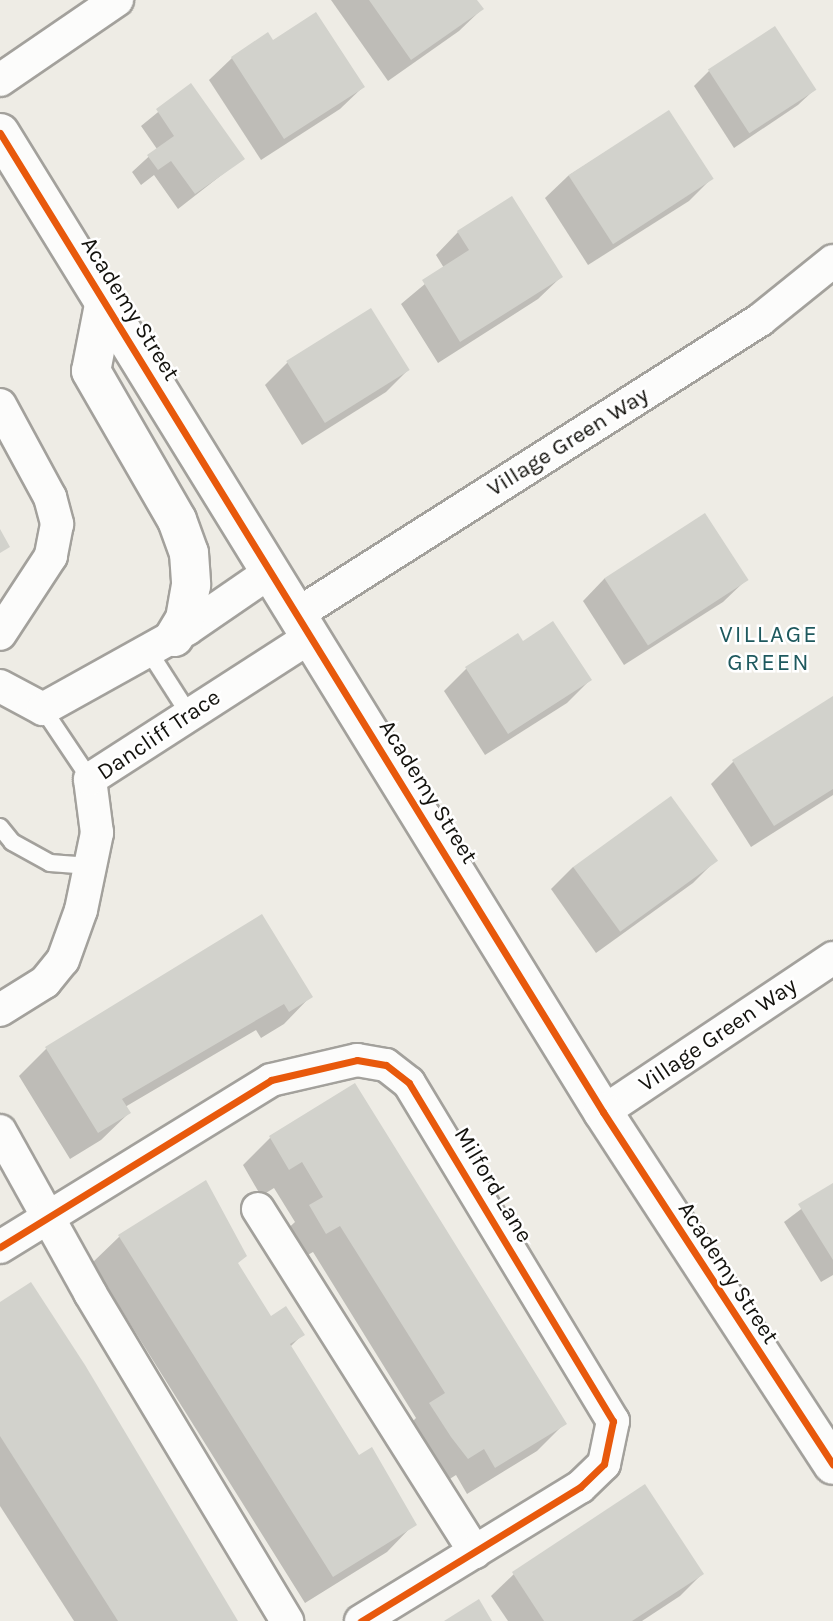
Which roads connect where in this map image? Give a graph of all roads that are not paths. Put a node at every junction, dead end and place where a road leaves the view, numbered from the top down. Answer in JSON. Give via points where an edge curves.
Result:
{"nodes":[{"id":1,"x":117,"y":0,"type":"edge"},
{"id":2,"x":0,"y":80,"type":"edge"},
{"id":3,"x":0,"y":133,"type":"edge"},
{"id":4,"x":833,"y":261,"type":"edge"},
{"id":5,"x":104,"y":305,"type":"junction"},
{"id":6,"x":0,"y":405,"type":"edge"},
{"id":7,"x":270,"y":572,"type":"junction"},
{"id":8,"x":303,"y":626,"type":"junction"},
{"id":9,"x":0,"y":634,"type":"edge"},
{"id":10,"x":161,"y":643,"type":"junction"},
{"id":11,"x":0,"y":686,"type":"edge"},
{"id":12,"x":43,"y":709,"type":"junction"},
{"id":13,"x":189,"y":714,"type":"junction"},
{"id":14,"x":90,"y":779,"type":"junction"},
{"id":15,"x":0,"y":827,"type":"edge"},
{"id":16,"x":90,"y":866,"type":"junction"},
{"id":17,"x":833,"y":958,"type":"edge"},
{"id":18,"x":0,"y":1010,"type":"edge"},
{"id":19,"x":603,"y":1112,"type":"junction"},
{"id":20,"x":0,"y":1131,"type":"edge"},
{"id":21,"x":258,"y":1209,"type":"dead end"},
{"id":22,"x":50,"y":1216,"type":"junction"},
{"id":23,"x":0,"y":1247,"type":"edge"},
{"id":24,"x":833,"y":1465,"type":"edge"},
{"id":25,"x":475,"y":1552,"type":"junction"},
{"id":26,"x":287,"y":1621,"type":"edge"},
{"id":27,"x":361,"y":1621,"type":"edge"}],
"edges":[{"from":1,"to":2,"type":"street"},
{"from":3,"to":5,"type":"street","name":"Academy Street"},
{"from":4,"to":8,"type":"street","name":"Village Green Way","via":[[760,320]]},
{"from":5,"to":7,"type":"street","name":"Academy Street"},
{"from":5,"to":10,"type":"street","via":[[91,371],[177,520],[189,553],[191,585],[184,619]]},
{"from":6,"to":9,"type":"street","via":[[50,496],[57,524],[51,556]]},
{"from":7,"to":8,"type":"street","name":"Academy Street"},
{"from":7,"to":10,"type":"street"},
{"from":8,"to":13,"type":"street","name":"Dancliff Trace"},
{"from":8,"to":19,"type":"street","name":"Academy Street"},
{"from":10,"to":12,"type":"street"},
{"from":10,"to":13,"type":"lane"},
{"from":11,"to":12,"type":"street"},
{"from":12,"to":14,"type":"lane"},
{"from":13,"to":14,"type":"street","name":"Dancliff Trace"},
{"from":14,"to":16,"type":"street","name":"Dancliff Trace","via":[[97,833]]},
{"from":15,"to":16,"type":"lane","via":[[12,842],[50,863]]},
{"from":16,"to":18,"type":"street","name":"Dancliff Trace","via":[[63,960],[45,982]]},
{"from":17,"to":19,"type":"street","name":"Village Green Way"},
{"from":19,"to":24,"type":"street","name":"Academy Street"},
{"from":20,"to":22,"type":"street"},
{"from":21,"to":25,"type":"street"},
{"from":22,"to":23,"type":"street","name":"Milford Lane"},
{"from":22,"to":25,"type":"street","name":"Milford Lane","via":[[271,1080],[357,1060],[386,1065],[409,1083],[613,1421],[604,1464],[580,1487]]},
{"from":22,"to":26,"type":"street","via":[[90,1293]]},
{"from":25,"to":27,"type":"street","name":"Milford Lane"}]}
